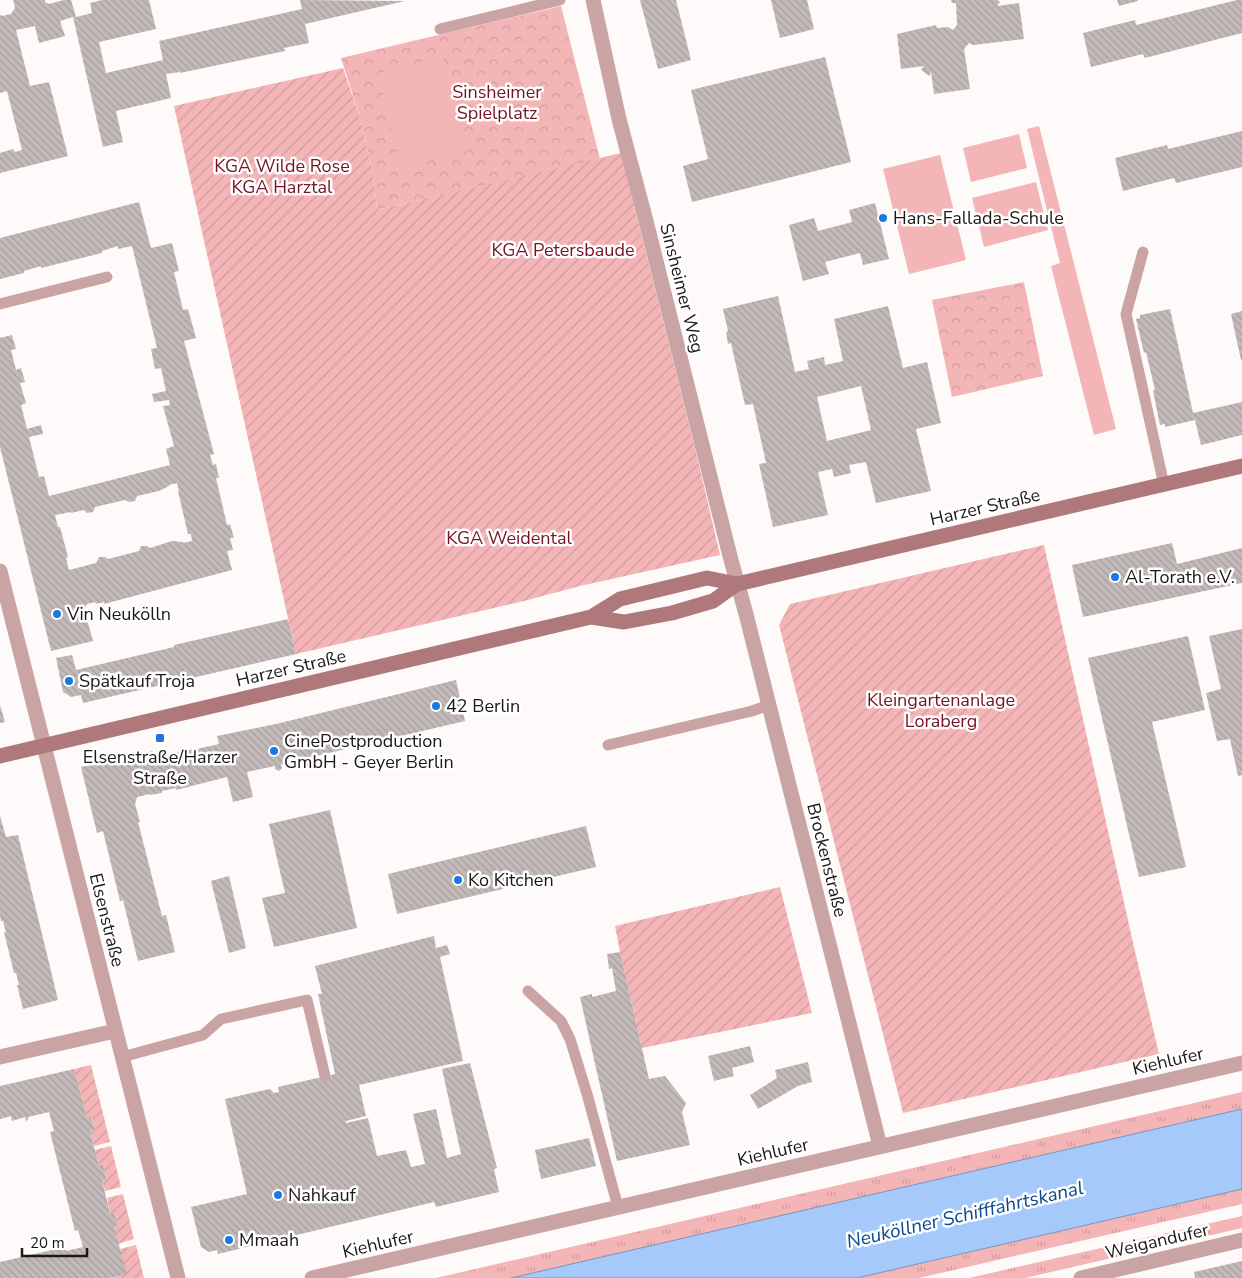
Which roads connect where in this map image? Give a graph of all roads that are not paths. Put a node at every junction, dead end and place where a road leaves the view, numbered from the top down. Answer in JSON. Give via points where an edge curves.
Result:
{"nodes":[{"id":1,"x":560,"y":0,"type":"edge"},
{"id":2,"x":593,"y":0,"type":"edge"},
{"id":3,"x":440,"y":29,"type":"dead end"},
{"id":4,"x":1143,"y":252,"type":"dead end"},
{"id":5,"x":107,"y":277,"type":"dead end"},
{"id":6,"x":0,"y":304,"type":"edge"},
{"id":7,"x":1242,"y":466,"type":"edge"},
{"id":8,"x":1164,"y":484,"type":"junction"},
{"id":9,"x":0,"y":571,"type":"edge"},
{"id":10,"x":737,"y":584,"type":"junction"},
{"id":11,"x":591,"y":617,"type":"junction"},
{"id":12,"x":769,"y":705,"type":"junction"},
{"id":13,"x":608,"y":745,"type":"dead end"},
{"id":14,"x":44,"y":746,"type":"junction"},
{"id":15,"x":0,"y":756,"type":"edge"},
{"id":16,"x":528,"y":991,"type":"dead end"},
{"id":17,"x":115,"y":1031,"type":"junction"},
{"id":18,"x":0,"y":1057,"type":"edge"},
{"id":19,"x":122,"y":1057,"type":"junction"},
{"id":20,"x":1242,"y":1063,"type":"edge"},
{"id":21,"x":325,"y":1076,"type":"dead end"},
{"id":22,"x":880,"y":1146,"type":"junction"},
{"id":23,"x":618,"y":1207,"type":"junction"},
{"id":24,"x":1242,"y":1240,"type":"edge"},
{"id":25,"x":178,"y":1278,"type":"edge"},
{"id":26,"x":312,"y":1278,"type":"edge"},
{"id":27,"x":1081,"y":1278,"type":"edge"}],
"edges":[{"from":1,"to":3,"type":"lane"},
{"from":2,"to":10,"type":"street","name":"Sinsheimer Weg","via":[[619,119]]},
{"from":4,"to":8,"type":"lane","via":[[1126,314]]},
{"from":5,"to":6,"type":"lane"},
{"from":7,"to":8,"type":"street","name":"Harzer Straße"},
{"from":8,"to":10,"type":"street","name":"Harzer Straße"},
{"from":9,"to":14,"type":"street","name":"Elsenstraße"},
{"from":10,"to":11,"type":"street","name":"Harzer Straße","via":[[712,601],[672,613],[624,622]]},
{"from":10,"to":11,"type":"street","name":"Harzer Straße","via":[[707,578],[620,599]]},
{"from":10,"to":12,"type":"street","name":"Brockenstraße"},
{"from":11,"to":14,"type":"street","name":"Harzer Straße"},
{"from":12,"to":13,"type":"lane"},
{"from":12,"to":22,"type":"street","name":"Brockenstraße"},
{"from":14,"to":15,"type":"street","name":"Harzer Straße"},
{"from":14,"to":17,"type":"street","name":"Elsenstraße"},
{"from":16,"to":23,"type":"lane","via":[[561,1021],[570,1040]]},
{"from":17,"to":18,"type":"street"},
{"from":17,"to":19,"type":"street","name":"Elsenstraße"},
{"from":19,"to":21,"type":"lane","via":[[203,1035],[221,1019],[307,1000]]},
{"from":19,"to":25,"type":"street","name":"Elsenstraße"},
{"from":20,"to":22,"type":"street","name":"Kiehlufer"},
{"from":22,"to":23,"type":"street","name":"Kiehlufer"},
{"from":23,"to":26,"type":"street","name":"Kiehlufer"},
{"from":24,"to":27,"type":"street","name":"Weigandufer"}]}
